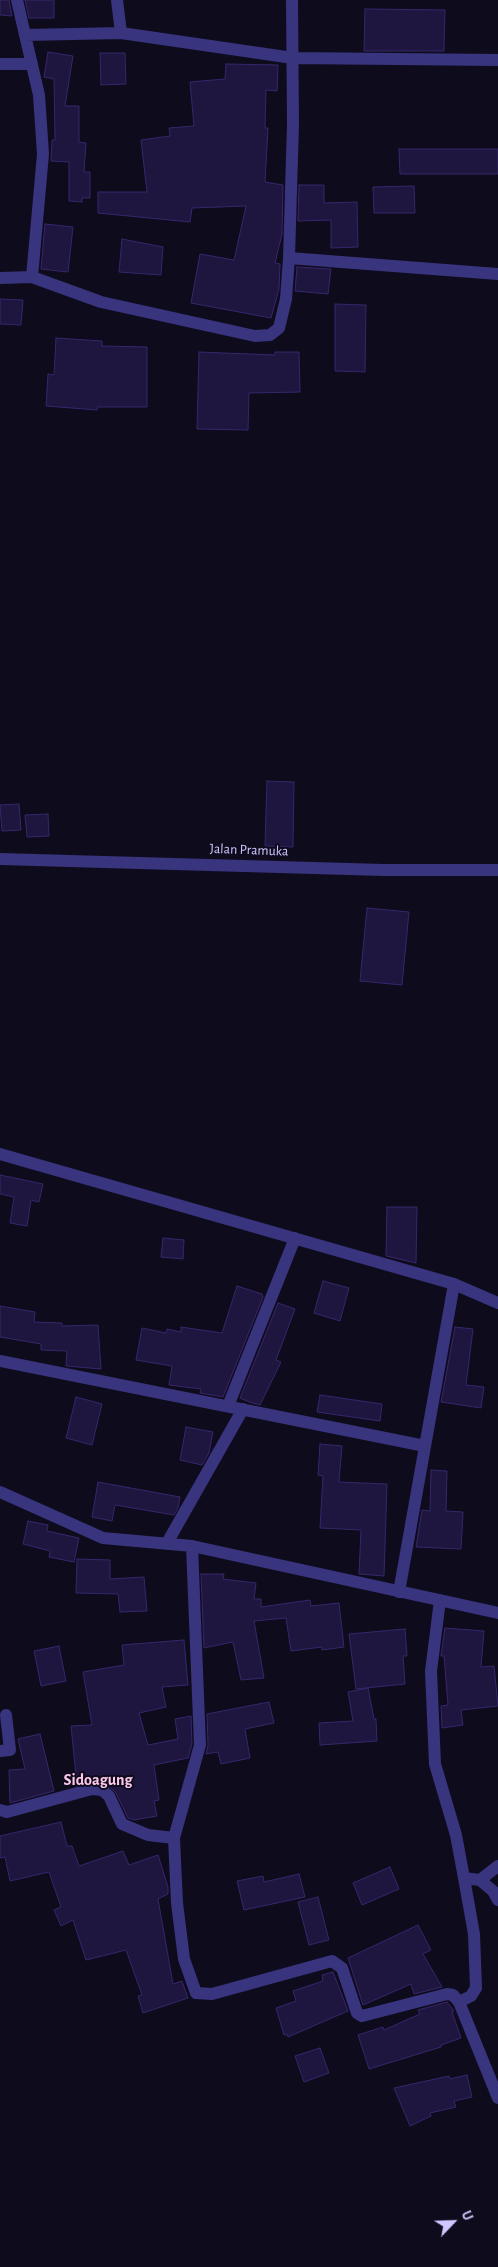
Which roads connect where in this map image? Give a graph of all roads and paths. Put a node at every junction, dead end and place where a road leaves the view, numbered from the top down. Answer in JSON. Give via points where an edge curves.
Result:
{"nodes":[{"id":1,"x":17,"y":0,"type":"edge"},
{"id":2,"x":117,"y":0,"type":"edge"},
{"id":3,"x":292,"y":0,"type":"edge"},
{"id":4,"x":121,"y":33,"type":"junction"},
{"id":5,"x":25,"y":35,"type":"junction"},
{"id":6,"x":293,"y":58,"type":"junction"},
{"id":7,"x":498,"y":60,"type":"edge"},
{"id":8,"x":0,"y":64,"type":"edge"},
{"id":9,"x":32,"y":64,"type":"junction"},
{"id":10,"x":289,"y":258,"type":"junction"},
{"id":11,"x":498,"y":274,"type":"edge"},
{"id":12,"x":32,"y":277,"type":"junction"},
{"id":13,"x":0,"y":278,"type":"edge"},
{"id":14,"x":0,"y":859,"type":"edge"},
{"id":15,"x":498,"y":870,"type":"edge"},
{"id":16,"x":0,"y":1154,"type":"edge"},
{"id":17,"x":295,"y":1238,"type":"junction"},
{"id":18,"x":454,"y":1284,"type":"junction"},
{"id":19,"x":498,"y":1303,"type":"edge"},
{"id":20,"x":0,"y":1361,"type":"edge"},
{"id":21,"x":228,"y":1406,"type":"junction"},
{"id":22,"x":243,"y":1409,"type":"junction"},
{"id":23,"x":425,"y":1446,"type":"junction"},
{"id":24,"x":0,"y":1492,"type":"edge"},
{"id":25,"x":167,"y":1544,"type":"junction"},
{"id":26,"x":192,"y":1546,"type":"junction"},
{"id":27,"x":399,"y":1592,"type":"junction"},
{"id":28,"x":440,"y":1600,"type":"junction"},
{"id":29,"x":498,"y":1613,"type":"edge"},
{"id":30,"x":6,"y":1715,"type":"dead end"},
{"id":31,"x":0,"y":1751,"type":"edge"},
{"id":32,"x":0,"y":1810,"type":"edge"},
{"id":33,"x":174,"y":1838,"type":"junction"},
{"id":34,"x":498,"y":1866,"type":"edge"},
{"id":35,"x":464,"y":1878,"type":"junction"},
{"id":36,"x":480,"y":1880,"type":"junction"},
{"id":37,"x":498,"y":1900,"type":"edge"},
{"id":38,"x":459,"y":2002,"type":"junction"},
{"id":39,"x":498,"y":2098,"type":"edge"}],
"edges":[{"from":1,"to":5,"type":"street"},
{"from":2,"to":4,"type":"street"},
{"from":3,"to":6,"type":"street"},
{"from":4,"to":5,"type":"street"},
{"from":4,"to":6,"type":"street"},
{"from":5,"to":9,"type":"street"},
{"from":6,"to":7,"type":"street"},
{"from":6,"to":10,"type":"street"},
{"from":8,"to":9,"type":"street"},
{"from":9,"to":12,"type":"street","via":[[39,95],[43,154]]},
{"from":10,"to":11,"type":"street"},
{"from":10,"to":12,"type":"street","via":[[286,299],[279,328],[270,335],[256,336],[101,302]]},
{"from":12,"to":13,"type":"street"},
{"from":14,"to":15,"type":"street","name":"Jalan Pramuka","via":[[382,870]]},
{"from":16,"to":17,"type":"street"},
{"from":17,"to":18,"type":"street"},
{"from":17,"to":21,"type":"street"},
{"from":18,"to":19,"type":"street"},
{"from":18,"to":23,"type":"street"},
{"from":20,"to":21,"type":"street"},
{"from":21,"to":22,"type":"street"},
{"from":22,"to":23,"type":"street"},
{"from":22,"to":25,"type":"street"},
{"from":23,"to":27,"type":"street"},
{"from":24,"to":25,"type":"street","via":[[103,1538]]},
{"from":25,"to":26,"type":"street"},
{"from":26,"to":27,"type":"street"},
{"from":26,"to":33,"type":"street","via":[[200,1745]]},
{"from":27,"to":28,"type":"street"},
{"from":28,"to":29,"type":"street"},
{"from":28,"to":35,"type":"street","via":[[431,1672],[436,1764],[456,1834]]},
{"from":30,"to":31,"type":"street","via":[[10,1750]]},
{"from":32,"to":33,"type":"street","via":[[7,1812],[92,1789],[102,1790],[109,1796],[122,1824],[148,1835]]},
{"from":33,"to":38,"type":"street","via":[[184,1959],[196,1993],[212,1994],[332,1961],[342,1968],[356,2013],[362,2016],[447,1994]]},
{"from":34,"to":36,"type":"street"},
{"from":35,"to":36,"type":"street"},
{"from":35,"to":38,"type":"street","via":[[474,1934],[476,1988],[471,1996]]},
{"from":36,"to":37,"type":"street"},
{"from":38,"to":39,"type":"street"}]}
